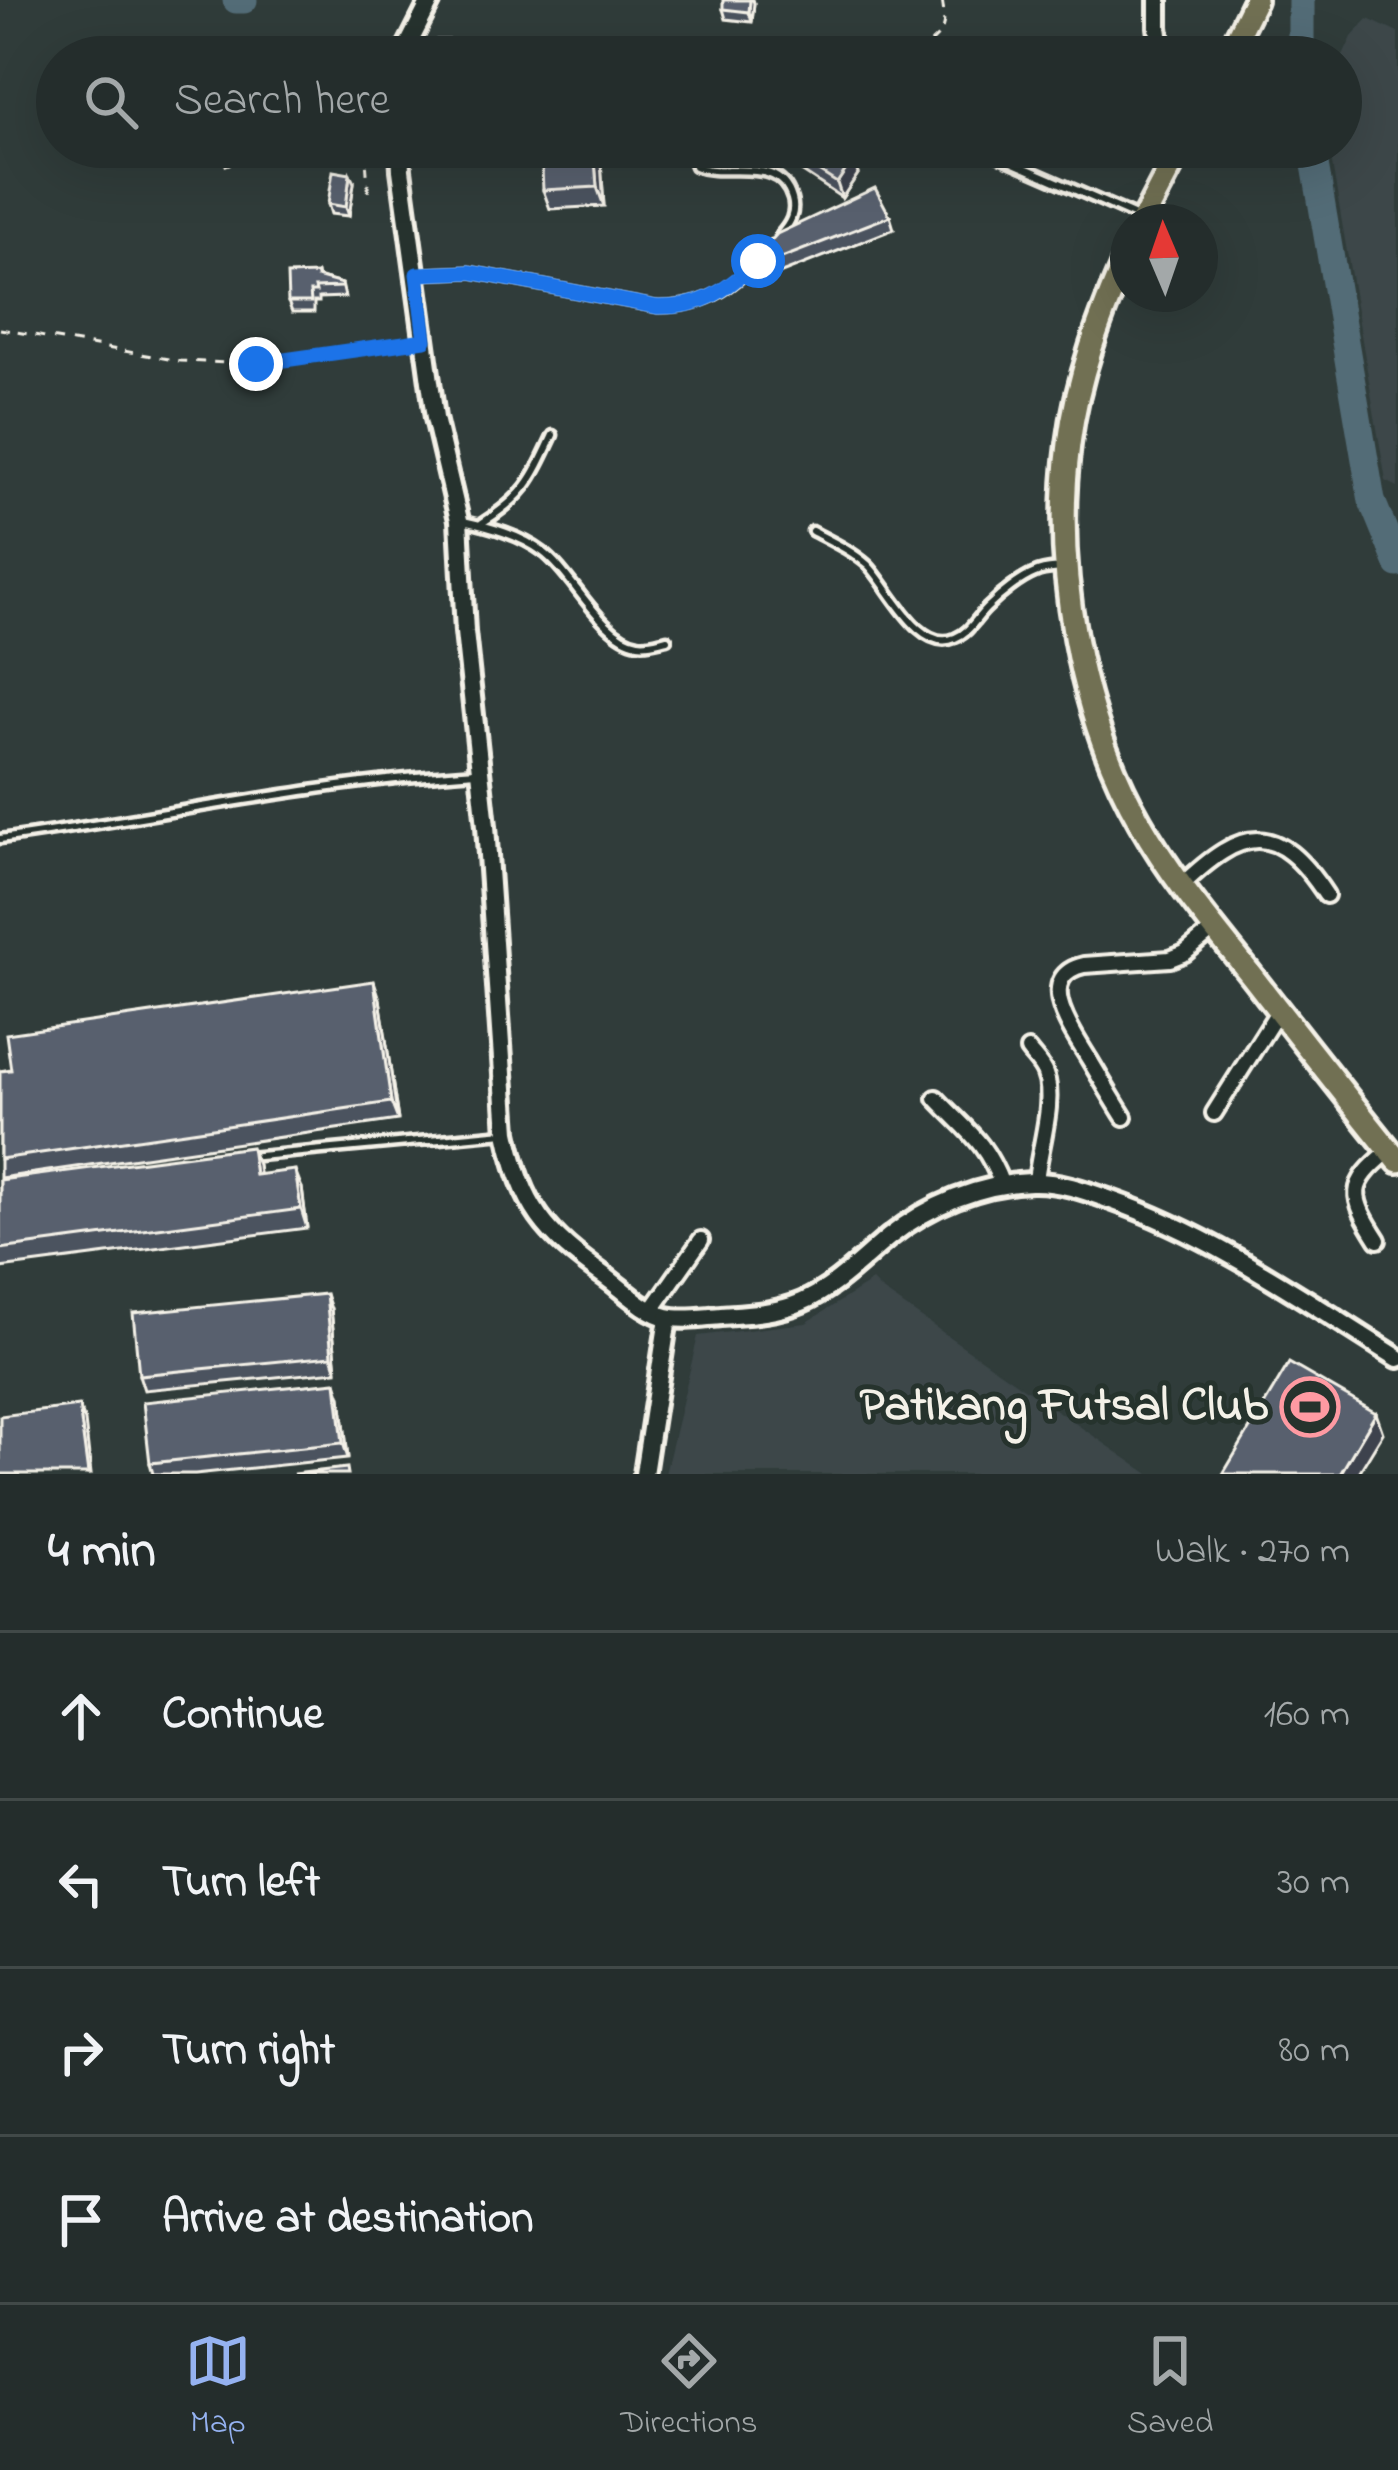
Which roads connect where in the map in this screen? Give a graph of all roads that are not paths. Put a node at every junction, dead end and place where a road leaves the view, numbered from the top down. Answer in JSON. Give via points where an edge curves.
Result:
{"nodes":[{"id":1,"x":431,"y":0,"type":"edge"},
{"id":2,"x":1158,"y":0,"type":"edge"},
{"id":3,"x":1255,"y":0,"type":"edge"},
{"id":4,"x":413,"y":36,"type":"edge"},
{"id":5,"x":1159,"y":36,"type":"edge"},
{"id":6,"x":1237,"y":36,"type":"edge"},
{"id":7,"x":401,"y":168,"type":"edge"},
{"id":8,"x":699,"y":168,"type":"edge"},
{"id":9,"x":1023,"y":168,"type":"edge"},
{"id":10,"x":1170,"y":168,"type":"edge"},
{"id":11,"x":1152,"y":204,"type":"edge"},
{"id":12,"x":1110,"y":206,"type":"edge"},
{"id":13,"x":417,"y":274,"type":"junction"},
{"id":14,"x":1110,"y":296,"type":"edge"},
{"id":15,"x":553,"y":435,"type":"dead end"},
{"id":16,"x":459,"y":520,"type":"junction"},
{"id":17,"x":479,"y":524,"type":"junction"},
{"id":18,"x":812,"y":531,"type":"dead end"},
{"id":19,"x":1066,"y":568,"type":"junction"},
{"id":20,"x":667,"y":639,"type":"dead end"},
{"id":21,"x":481,"y":772,"type":"junction"},
{"id":22,"x":0,"y":839,"type":"edge"},
{"id":23,"x":1182,"y":885,"type":"junction"},
{"id":24,"x":1326,"y":895,"type":"dead end"},
{"id":25,"x":1214,"y":929,"type":"junction"},
{"id":26,"x":1279,"y":1010,"type":"junction"},
{"id":27,"x":1028,"y":1050,"type":"dead end"},
{"id":28,"x":935,"y":1098,"type":"dead end"},
{"id":29,"x":1214,"y":1113,"type":"dead end"},
{"id":30,"x":1124,"y":1118,"type":"dead end"},
{"id":31,"x":507,"y":1132,"type":"junction"},
{"id":32,"x":1394,"y":1156,"type":"edge"},
{"id":33,"x":229,"y":1159,"type":"edge"},
{"id":34,"x":1036,"y":1182,"type":"junction"},
{"id":35,"x":1002,"y":1185,"type":"junction"},
{"id":36,"x":701,"y":1240,"type":"dead end"},
{"id":37,"x":1378,"y":1240,"type":"dead end"},
{"id":38,"x":660,"y":1314,"type":"junction"},
{"id":39,"x":1398,"y":1358,"type":"edge"},
{"id":40,"x":644,"y":1474,"type":"edge"}],
"edges":[{"from":1,"to":4,"type":"street"},
{"from":2,"to":5,"type":"street"},
{"from":3,"to":6,"type":"main road"},
{"from":7,"to":13,"type":"street"},
{"from":8,"to":13,"type":"lane","via":[[774,174],[794,207],[758,261],[704,302],[657,307],[470,272]]},
{"from":9,"to":12,"type":"lane"},
{"from":10,"to":11,"type":"main road"},
{"from":13,"to":16,"type":"street","via":[[435,418]]},
{"from":14,"to":19,"type":"main road","via":[[1069,443]]},
{"from":15,"to":17,"type":"lane","via":[[528,487]]},
{"from":16,"to":17,"type":"lane"},
{"from":16,"to":21,"type":"street"},
{"from":17,"to":20,"type":"lane","via":[[544,552],[626,639]]},
{"from":18,"to":19,"type":"lane","via":[[854,553],[936,641],[954,639],[1035,572]]},
{"from":19,"to":23,"type":"main road","via":[[1106,749]]},
{"from":21,"to":22,"type":"lane"},
{"from":21,"to":31,"type":"street"},
{"from":23,"to":24,"type":"street","via":[[1248,838],[1297,859]]},
{"from":23,"to":25,"type":"main road"},
{"from":25,"to":26,"type":"main road"},
{"from":25,"to":30,"type":"street","via":[[1170,959],[1084,965],[1062,979],[1062,1015]]},
{"from":26,"to":29,"type":"street"},
{"from":26,"to":32,"type":"main road"},
{"from":27,"to":34,"type":"street","via":[[1047,1084]]},
{"from":28,"to":35,"type":"street","via":[[980,1140]]},
{"from":31,"to":33,"type":"lane"},
{"from":31,"to":38,"type":"street","via":[[530,1205],[549,1232]]},
{"from":32,"to":37,"type":"street","via":[[1358,1181],[1358,1205]]},
{"from":34,"to":35,"type":"street"},
{"from":34,"to":39,"type":"street","via":[[1077,1188],[1181,1227]]},
{"from":35,"to":38,"type":"street","via":[[919,1215],[800,1303],[775,1311]]},
{"from":36,"to":38,"type":"street"},
{"from":38,"to":40,"type":"street","via":[[661,1380]]}]}
